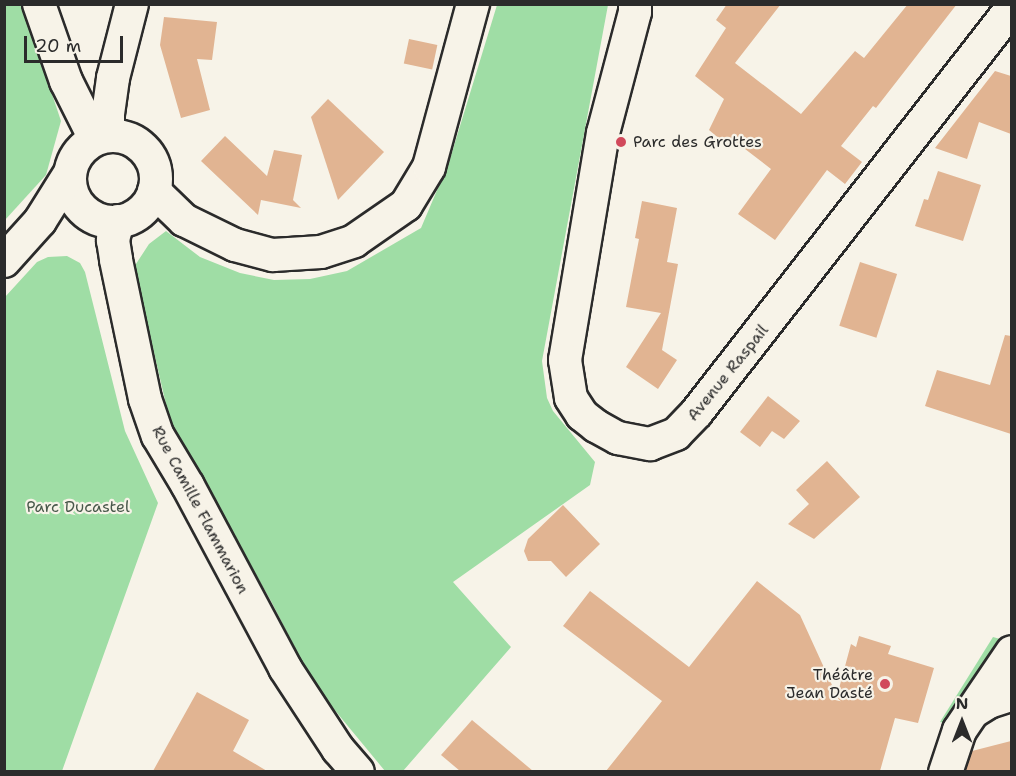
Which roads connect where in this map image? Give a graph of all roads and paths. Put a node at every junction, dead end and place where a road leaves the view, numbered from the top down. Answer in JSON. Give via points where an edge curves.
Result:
{"nodes":[{"id":1,"x":39,"y":4,"type":"edge"},
{"id":2,"x":132,"y":4,"type":"edge"},
{"id":3,"x":473,"y":4,"type":"edge"},
{"id":4,"x":637,"y":7,"type":"edge"},
{"id":5,"x":1011,"y":8,"type":"edge"},
{"id":6,"x":117,"y":63,"type":"junction"},
{"id":7,"x":66,"y":81,"type":"junction"},
{"id":8,"x":102,"y":138,"type":"junction"},
{"id":9,"x":70,"y":172,"type":"junction"},
{"id":10,"x":154,"y":191,"type":"junction"},
{"id":11,"x":118,"y":221,"type":"junction"},
{"id":12,"x":4,"y":261,"type":"edge"},
{"id":13,"x":1011,"y":652,"type":"edge"},
{"id":14,"x":1011,"y":693,"type":"edge"},
{"id":15,"x":972,"y":711,"type":"junction"},
{"id":16,"x":358,"y":771,"type":"edge"},
{"id":17,"x":945,"y":771,"type":"edge"}],
"edges":[{"from":1,"to":7,"type":"street"},
{"from":2,"to":6,"type":"street"},
{"from":3,"to":10,"type":"street","via":[[429,167],[406,205],[354,242],[321,252],[273,255],[235,245],[184,220]]},
{"from":4,"to":5,"type":"street","name":"Avenue Raspail","via":[[603,133],[565,360],[571,398],[582,415],[618,438],[650,444],[676,434],[697,412]]},
{"from":6,"to":7,"type":"street","via":[[98,80]]},
{"from":6,"to":8,"type":"street"},
{"from":7,"to":8,"type":"street"},
{"from":8,"to":9,"type":"street","via":[[83,147]]},
{"from":8,"to":10,"type":"street","via":[[123,136],[146,151],[156,177]]},
{"from":9,"to":11,"type":"street","via":[[71,191],[84,211],[96,219]]},
{"from":9,"to":12,"type":"street","via":[[40,221]]},
{"from":10,"to":11,"type":"street","via":[[137,214]]},
{"from":11,"to":16,"type":"street","name":"Rue Camille Flammarion","via":[[113,240],[120,278],[145,399],[158,436],[285,668],[338,749]]},
{"from":13,"to":15,"type":"street"},
{"from":14,"to":15,"type":"street"},
{"from":15,"to":17,"type":"street","via":[[959,730]]}]}
